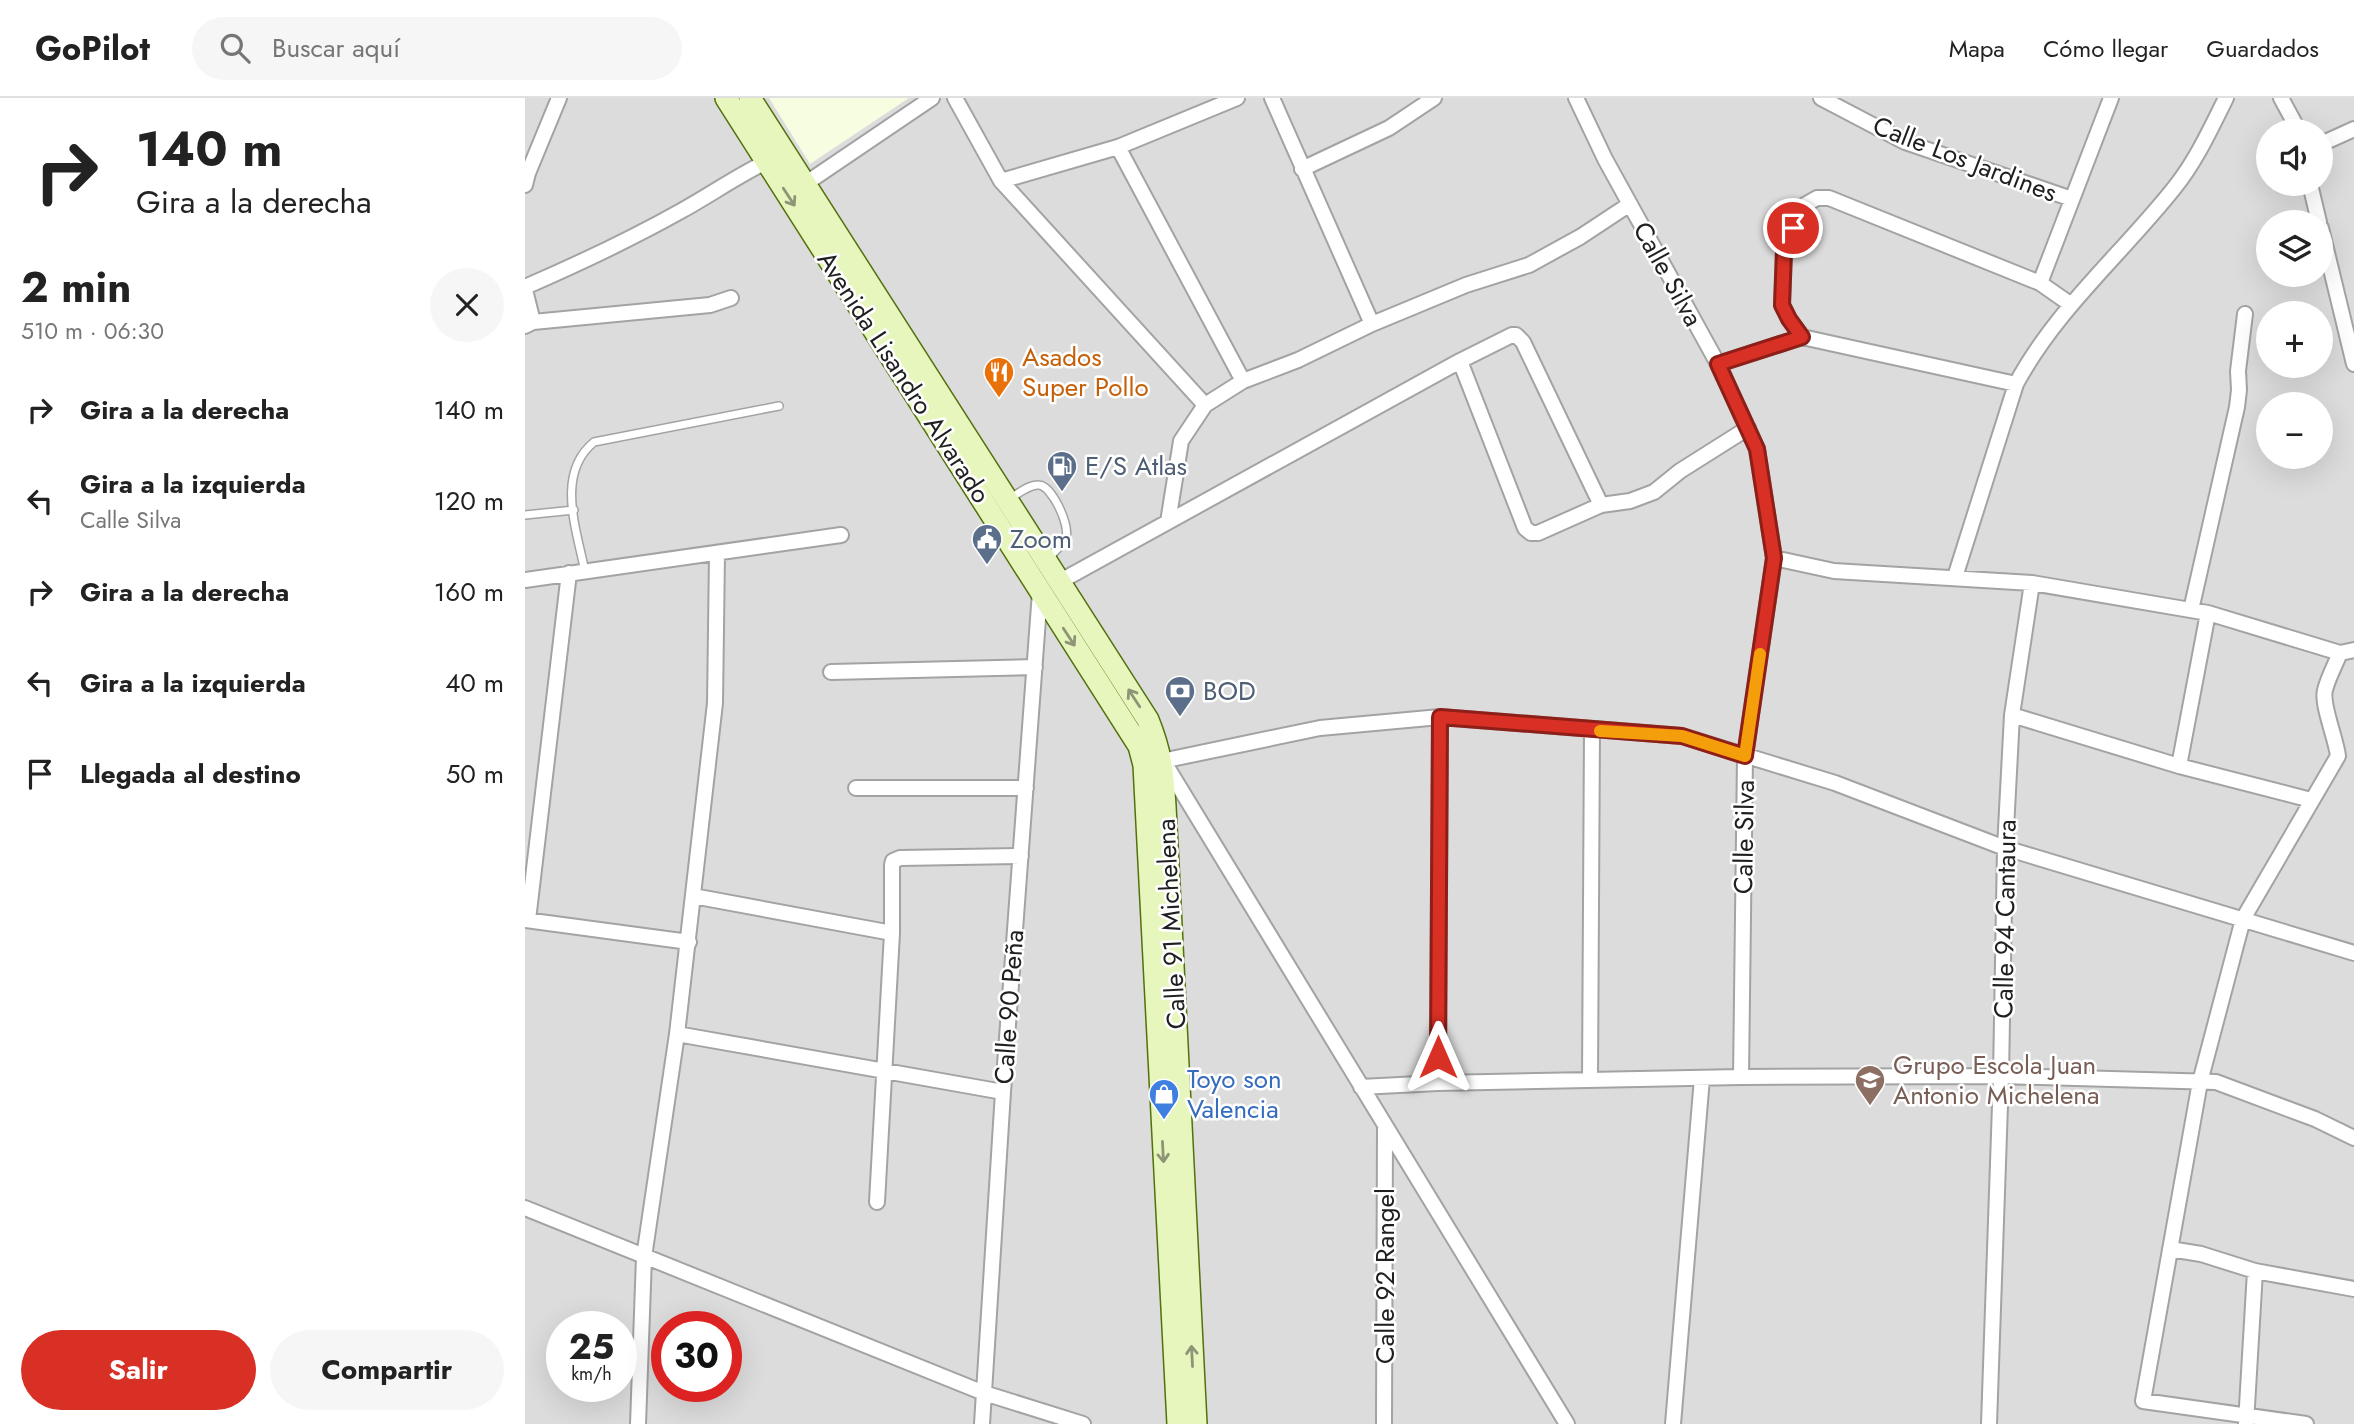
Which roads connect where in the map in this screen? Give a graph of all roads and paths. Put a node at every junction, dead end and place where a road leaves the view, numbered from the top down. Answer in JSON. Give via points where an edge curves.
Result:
{"nodes":[{"id":1,"x":559,"y":98,"type":"edge"},
{"id":2,"x":726,"y":98,"type":"edge"},
{"id":3,"x":750,"y":98,"type":"edge"},
{"id":4,"x":932,"y":98,"type":"edge"},
{"id":5,"x":955,"y":98,"type":"edge"},
{"id":6,"x":1237,"y":98,"type":"edge"},
{"id":7,"x":1272,"y":98,"type":"edge"},
{"id":8,"x":1434,"y":98,"type":"edge"},
{"id":9,"x":1576,"y":98,"type":"edge"},
{"id":10,"x":1821,"y":98,"type":"edge"},
{"id":11,"x":2111,"y":98,"type":"edge"},
{"id":12,"x":2226,"y":98,"type":"edge"},
{"id":13,"x":2281,"y":98,"type":"edge"},
{"id":14,"x":2292,"y":119,"type":"edge"},
{"id":15,"x":2354,"y":129,"type":"edge"},
{"id":16,"x":2333,"y":139,"type":"edge"},
{"id":17,"x":1118,"y":147,"type":"junction"},
{"id":18,"x":766,"y":162,"type":"junction"},
{"id":19,"x":1302,"y":169,"type":"junction"},
{"id":20,"x":1001,"y":181,"type":"junction"},
{"id":21,"x":805,"y":184,"type":"junction"},
{"id":22,"x":525,"y":186,"type":"edge"},
{"id":23,"x":2072,"y":200,"type":"junction"},
{"id":24,"x":1630,"y":204,"type":"junction"},
{"id":25,"x":2333,"y":277,"type":"edge"},
{"id":26,"x":2040,"y":283,"type":"junction"},
{"id":27,"x":525,"y":288,"type":"edge"},
{"id":28,"x":731,"y":298,"type":"dead end"},
{"id":29,"x":2070,"y":304,"type":"junction"},
{"id":30,"x":2245,"y":314,"type":"dead end"},
{"id":31,"x":529,"y":324,"type":"edge"},
{"id":32,"x":1372,"y":324,"type":"junction"},
{"id":33,"x":1802,"y":337,"type":"junction"},
{"id":34,"x":1460,"y":360,"type":"junction"},
{"id":35,"x":2354,"y":363,"type":"edge"},
{"id":36,"x":1718,"y":364,"type":"junction"},
{"id":37,"x":1243,"y":381,"type":"junction"},
{"id":38,"x":2016,"y":384,"type":"junction"},
{"id":39,"x":1205,"y":405,"type":"junction"},
{"id":40,"x":779,"y":406,"type":"dead end"},
{"id":41,"x":1748,"y":428,"type":"junction"},
{"id":42,"x":1009,"y":500,"type":"junction"},
{"id":43,"x":1601,"y":505,"type":"junction"},
{"id":44,"x":573,"y":510,"type":"junction"},
{"id":45,"x":525,"y":516,"type":"edge"},
{"id":46,"x":1168,"y":522,"type":"junction"},
{"id":47,"x":841,"y":535,"type":"dead end"},
{"id":48,"x":717,"y":554,"type":"junction"},
{"id":49,"x":1774,"y":558,"type":"junction"},
{"id":50,"x":1046,"y":561,"type":"junction"},
{"id":51,"x":577,"y":572,"type":"junction"},
{"id":52,"x":1955,"y":577,"type":"junction"},
{"id":53,"x":525,"y":580,"type":"edge"},
{"id":54,"x":2032,"y":583,"type":"junction"},
{"id":55,"x":1050,"y":587,"type":"junction"},
{"id":56,"x":2191,"y":610,"type":"junction"},
{"id":57,"x":2209,"y":612,"type":"junction"},
{"id":58,"x":2347,"y":652,"type":"edge"},
{"id":59,"x":1034,"y":667,"type":"junction"},
{"id":60,"x":831,"y":673,"type":"dead end"},
{"id":61,"x":2012,"y":715,"type":"junction"},
{"id":62,"x":1440,"y":717,"type":"junction"},
{"id":63,"x":1592,"y":730,"type":"junction"},
{"id":64,"x":1745,"y":756,"type":"junction"},
{"id":65,"x":1153,"y":762,"type":"junction"},
{"id":66,"x":2179,"y":766,"type":"junction"},
{"id":67,"x":856,"y":788,"type":"dead end"},
{"id":68,"x":1026,"y":788,"type":"junction"},
{"id":69,"x":2311,"y":800,"type":"junction"},
{"id":70,"x":2005,"y":848,"type":"junction"},
{"id":71,"x":1021,"y":856,"type":"junction"},
{"id":72,"x":693,"y":896,"type":"junction"},
{"id":73,"x":2243,"y":919,"type":"junction"},
{"id":74,"x":527,"y":920,"type":"edge"},
{"id":75,"x":893,"y":933,"type":"junction"},
{"id":76,"x":689,"y":942,"type":"junction"},
{"id":77,"x":2354,"y":953,"type":"edge"},
{"id":78,"x":677,"y":1034,"type":"junction"},
{"id":79,"x":884,"y":1071,"type":"junction"},
{"id":80,"x":2001,"y":1076,"type":"junction"},
{"id":81,"x":1741,"y":1077,"type":"junction"},
{"id":82,"x":1702,"y":1078,"type":"junction"},
{"id":83,"x":1590,"y":1079,"type":"junction"},
{"id":84,"x":2200,"y":1082,"type":"junction"},
{"id":85,"x":1438,"y":1083,"type":"junction"},
{"id":86,"x":1361,"y":1087,"type":"junction"},
{"id":87,"x":1003,"y":1092,"type":"junction"},
{"id":88,"x":1385,"y":1128,"type":"junction"},
{"id":89,"x":2354,"y":1138,"type":"edge"},
{"id":90,"x":877,"y":1202,"type":"dead end"},
{"id":91,"x":525,"y":1209,"type":"edge"},
{"id":92,"x":2170,"y":1249,"type":"junction"},
{"id":93,"x":644,"y":1257,"type":"junction"},
{"id":94,"x":2255,"y":1271,"type":"junction"},
{"id":95,"x":2354,"y":1289,"type":"edge"},
{"id":96,"x":984,"y":1393,"type":"junction"},
{"id":97,"x":2247,"y":1419,"type":"edge"},
{"id":98,"x":638,"y":1424,"type":"edge"},
{"id":99,"x":982,"y":1424,"type":"edge"},
{"id":100,"x":1083,"y":1424,"type":"edge"},
{"id":101,"x":1178,"y":1424,"type":"edge"},
{"id":102,"x":1196,"y":1424,"type":"edge"},
{"id":103,"x":1384,"y":1424,"type":"edge"},
{"id":104,"x":1567,"y":1424,"type":"edge"},
{"id":105,"x":1673,"y":1424,"type":"edge"},
{"id":106,"x":1989,"y":1424,"type":"edge"},
{"id":107,"x":2306,"y":1424,"type":"edge"}],
"edges":[{"from":1,"to":22,"type":"street"},
{"from":2,"to":18,"type":"street","name":"Avenida Lisandro Alvarado"},
{"from":3,"to":21,"type":"street","name":"Avenida Lisandro Alvarado"},
{"from":4,"to":21,"type":"street"},
{"from":5,"to":20,"type":"street"},
{"from":6,"to":17,"type":"street"},
{"from":7,"to":19,"type":"street"},
{"from":8,"to":19,"type":"street","via":[[1389,128]]},
{"from":9,"to":24,"type":"street","name":"Calle Silva"},
{"from":10,"to":23,"type":"street","name":"Calle Los Jardines","via":[[1905,142]]},
{"from":11,"to":23,"type":"street"},
{"from":12,"to":29,"type":"street","via":[[2177,185]]},
{"from":13,"to":14,"type":"street"},
{"from":15,"to":16,"type":"street"},
{"from":17,"to":20,"type":"street"},
{"from":17,"to":37,"type":"street"},
{"from":18,"to":27,"type":"street","via":[[682,210]]},
{"from":18,"to":55,"type":"street","name":"Avenida Lisandro Alvarado","one_way":true},
{"from":19,"to":32,"type":"street"},
{"from":20,"to":39,"type":"street"},
{"from":21,"to":42,"type":"street","name":"Avenida Lisandro Alvarado"},
{"from":23,"to":26,"type":"street"},
{"from":24,"to":32,"type":"street","via":[[1529,265]]},
{"from":24,"to":36,"type":"street","name":"Calle Silva"},
{"from":25,"to":35,"type":"street"},
{"from":26,"to":29,"type":"street"},
{"from":26,"to":33,"type":"street","via":[[1829,198],[1817,198],[1803,206],[1784,251],[1782,305]]},
{"from":27,"to":31,"type":"street"},
{"from":28,"to":31,"type":"street","via":[[710,305]]},
{"from":29,"to":38,"type":"street"},
{"from":30,"to":56,"type":"street","via":[[2237,407]]},
{"from":32,"to":37,"type":"street"},
{"from":33,"to":36,"type":"street"},
{"from":33,"to":38,"type":"street"},
{"from":34,"to":43,"type":"street","via":[[1512,335],[1523,342]]},
{"from":34,"to":43,"type":"street","via":[[1525,528],[1538,533]]},
{"from":34,"to":46,"type":"street"},
{"from":36,"to":41,"type":"street","name":"Calle Silva"},
{"from":37,"to":39,"type":"street"},
{"from":38,"to":52,"type":"street"},
{"from":39,"to":46,"type":"street","via":[[1181,441]]},
{"from":40,"to":44,"type":"lane","via":[[594,442],[575,465]]},
{"from":41,"to":43,"type":"street","via":[[1654,492]]},
{"from":41,"to":49,"type":"street","name":"Calle Silva","via":[[1757,449]]},
{"from":42,"to":50,"type":"street","name":"Avenida Lisandro Alvarado"},
{"from":42,"to":50,"type":"lane","via":[[1036,485],[1051,492],[1067,533]]},
{"from":44,"to":45,"type":"lane"},
{"from":44,"to":51,"type":"lane"},
{"from":46,"to":55,"type":"street"},
{"from":47,"to":48,"type":"street"},
{"from":48,"to":51,"type":"street"},
{"from":48,"to":72,"type":"street","via":[[715,703]]},
{"from":49,"to":52,"type":"street","via":[[1834,571]]},
{"from":49,"to":64,"type":"street","name":"Calle Silva"},
{"from":50,"to":55,"type":"street","name":"Avenida Lisandro Alvarado"},
{"from":51,"to":53,"type":"street"},
{"from":51,"to":74,"type":"street"},
{"from":52,"to":54,"type":"street"},
{"from":54,"to":56,"type":"street"},
{"from":54,"to":61,"type":"street","name":"Calle 94 Cantaura"},
{"from":55,"to":59,"type":"street","name":"Calle 90 Peña"},
{"from":55,"to":65,"type":"street","name":"Avenida Lisandro Alvarado","via":[[1139,746]]},
{"from":56,"to":57,"type":"street"},
{"from":57,"to":58,"type":"street"},
{"from":57,"to":66,"type":"street"},
{"from":58,"to":69,"type":"street","via":[[2324,692],[2338,756]]},
{"from":59,"to":60,"type":"street"},
{"from":59,"to":68,"type":"street","name":"Calle 90 Peña"},
{"from":61,"to":66,"type":"street"},
{"from":61,"to":70,"type":"street","name":"Calle 94 Cantaura"},
{"from":62,"to":63,"type":"street"},
{"from":62,"to":65,"type":"street","via":[[1319,728]]},
{"from":62,"to":85,"type":"street"},
{"from":63,"to":64,"type":"street","via":[[1682,736]]},
{"from":63,"to":83,"type":"street"},
{"from":64,"to":70,"type":"street","via":[[1835,783]]},
{"from":64,"to":81,"type":"street","name":"Calle Silva"},
{"from":65,"to":86,"type":"street","via":[[1218,848]]},
{"from":65,"to":101,"type":"street","name":"Calle 91 Michelena","one_way":true},
{"from":102,"to":65,"type":"street","name":"Calle 91 Michelena","one_way":true},
{"from":66,"to":69,"type":"street"},
{"from":67,"to":68,"type":"street"},
{"from":68,"to":71,"type":"street","name":"Calle 90 Peña"},
{"from":69,"to":73,"type":"street"},
{"from":70,"to":73,"type":"street"},
{"from":70,"to":80,"type":"street","name":"Calle 94 Cantaura"},
{"from":71,"to":75,"type":"street","via":[[893,861]]},
{"from":71,"to":87,"type":"street","name":"Calle 90 Peña"},
{"from":72,"to":75,"type":"street"},
{"from":72,"to":76,"type":"street"},
{"from":73,"to":77,"type":"street"},
{"from":73,"to":84,"type":"street"},
{"from":74,"to":76,"type":"street"},
{"from":75,"to":79,"type":"street"},
{"from":76,"to":78,"type":"street"},
{"from":78,"to":79,"type":"street"},
{"from":78,"to":93,"type":"street"},
{"from":79,"to":87,"type":"street"},
{"from":79,"to":90,"type":"street"},
{"from":80,"to":81,"type":"street"},
{"from":80,"to":84,"type":"street"},
{"from":80,"to":106,"type":"street","name":"Calle 94 Cantaura"},
{"from":81,"to":82,"type":"street"},
{"from":82,"to":83,"type":"street"},
{"from":82,"to":105,"type":"street"},
{"from":83,"to":85,"type":"street"},
{"from":84,"to":89,"type":"street","via":[[2216,1082]]},
{"from":84,"to":92,"type":"street"},
{"from":85,"to":86,"type":"street"},
{"from":86,"to":88,"type":"street"},
{"from":87,"to":96,"type":"street","name":"Calle 90 Peña"},
{"from":88,"to":103,"type":"street","name":"Calle 92 Rangel"},
{"from":88,"to":104,"type":"street"},
{"from":91,"to":93,"type":"street"},
{"from":92,"to":94,"type":"street"},
{"from":92,"to":97,"type":"street","via":[[2143,1401]]},
{"from":93,"to":96,"type":"street"},
{"from":93,"to":98,"type":"street"},
{"from":94,"to":95,"type":"street"},
{"from":94,"to":97,"type":"street"},
{"from":96,"to":99,"type":"street","name":"Calle 90 Peña"},
{"from":96,"to":100,"type":"street"},
{"from":97,"to":107,"type":"street"}]}
